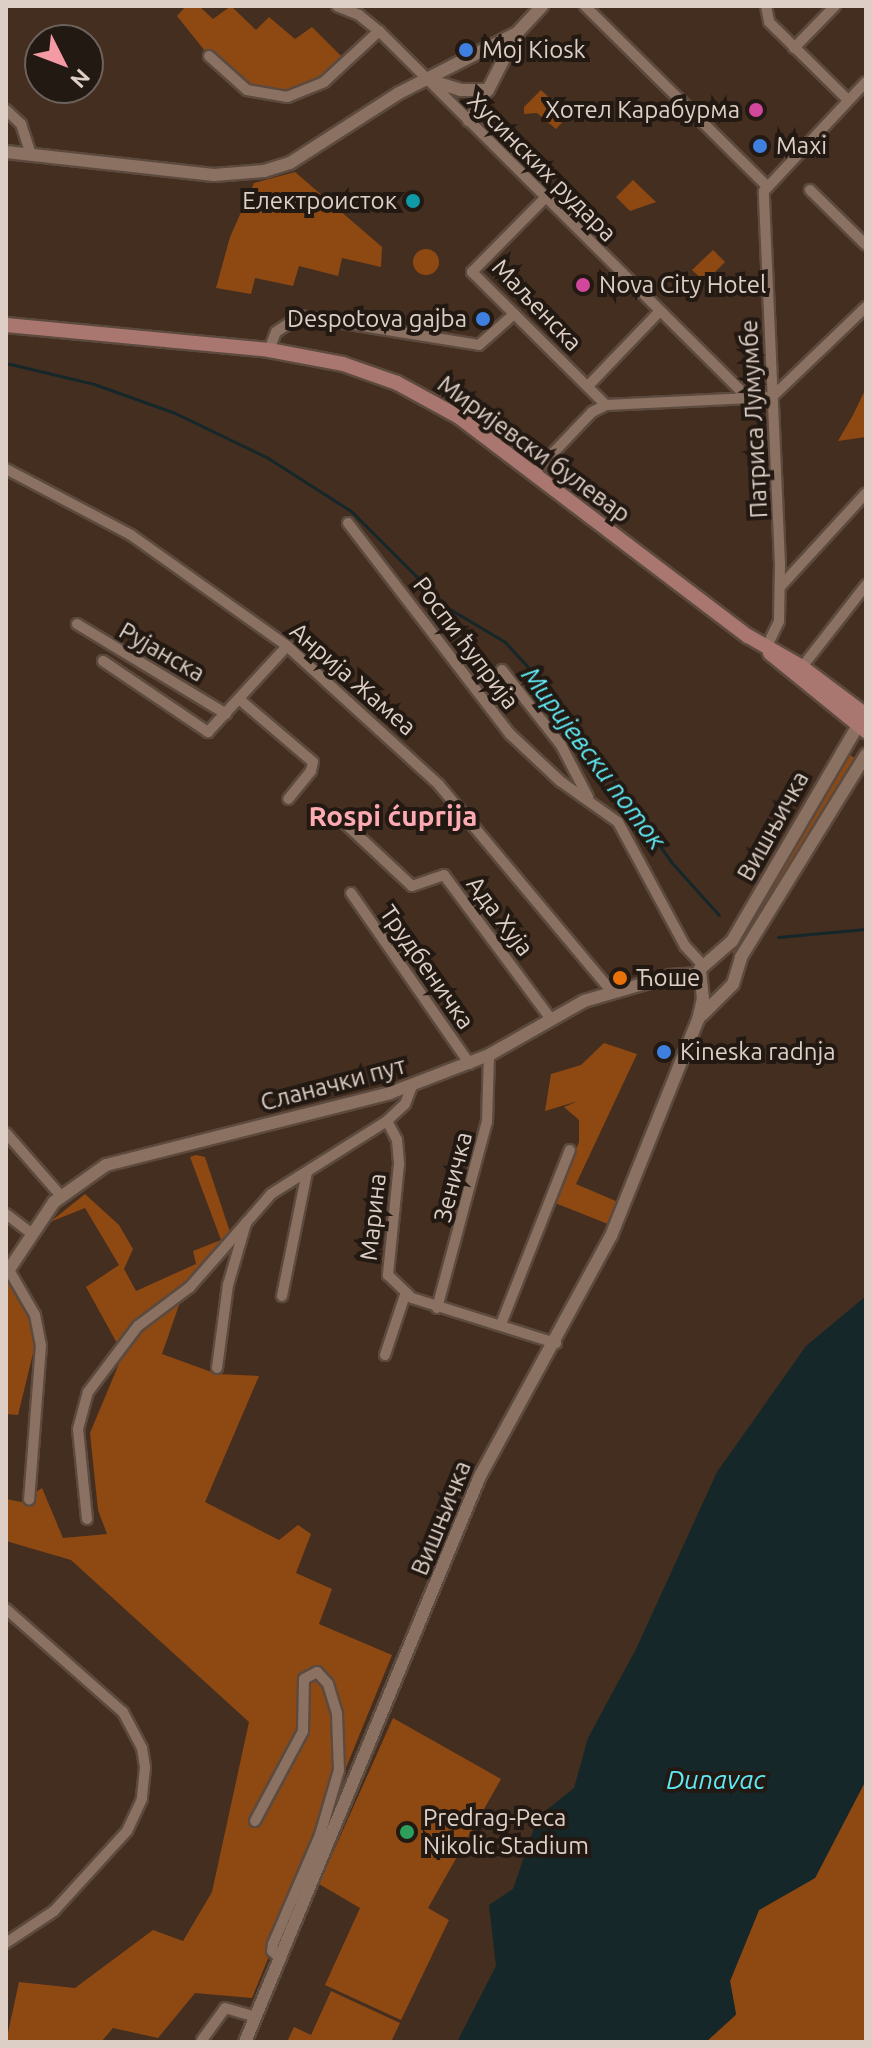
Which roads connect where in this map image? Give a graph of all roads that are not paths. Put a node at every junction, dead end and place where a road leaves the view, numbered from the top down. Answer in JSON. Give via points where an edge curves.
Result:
{"nodes":[{"id":1,"x":337,"y":6,"type":"edge"},
{"id":2,"x":368,"y":6,"type":"edge"},
{"id":3,"x":542,"y":6,"type":"edge"},
{"id":4,"x":585,"y":6,"type":"edge"},
{"id":5,"x":766,"y":6,"type":"edge"},
{"id":6,"x":835,"y":6,"type":"edge"},
{"id":7,"x":359,"y":15,"type":"junction"},
{"id":8,"x":379,"y":31,"type":"junction"},
{"id":9,"x":517,"y":33,"type":"junction"},
{"id":10,"x":794,"y":48,"type":"junction"},
{"id":11,"x":480,"y":52,"type":"junction"},
{"id":12,"x":209,"y":56,"type":"dead end"},
{"id":13,"x":460,"y":61,"type":"junction"},
{"id":14,"x":499,"y":68,"type":"junction"},
{"id":15,"x":425,"y":79,"type":"junction"},
{"id":16,"x":866,"y":82,"type":"edge"},
{"id":17,"x":460,"y":90,"type":"junction"},
{"id":18,"x":488,"y":90,"type":"junction"},
{"id":19,"x":444,"y":92,"type":"junction"},
{"id":20,"x":848,"y":100,"type":"junction"},
{"id":21,"x":6,"y":110,"type":"edge"},
{"id":22,"x":468,"y":121,"type":"junction"},
{"id":23,"x":6,"y":152,"type":"edge"},
{"id":24,"x":31,"y":155,"type":"junction"},
{"id":25,"x":766,"y":185,"type":"junction"},
{"id":26,"x":810,"y":190,"type":"dead end"},
{"id":27,"x":545,"y":198,"type":"junction"},
{"id":28,"x":866,"y":245,"type":"edge"},
{"id":29,"x":866,"y":307,"type":"edge"},
{"id":30,"x":659,"y":312,"type":"junction"},
{"id":31,"x":514,"y":314,"type":"junction"},
{"id":32,"x":6,"y":325,"type":"edge"},
{"id":33,"x":269,"y":350,"type":"junction"},
{"id":34,"x":588,"y":386,"type":"junction"},
{"id":35,"x":772,"y":397,"type":"junction"},
{"id":36,"x":748,"y":398,"type":"junction"},
{"id":37,"x":606,"y":405,"type":"junction"},
{"id":38,"x":6,"y":469,"type":"edge"},
{"id":39,"x":534,"y":473,"type":"junction"},
{"id":40,"x":866,"y":493,"type":"edge"},
{"id":41,"x":348,"y":523,"type":"dead end"},
{"id":42,"x":866,"y":585,"type":"edge"},
{"id":43,"x":780,"y":587,"type":"junction"},
{"id":44,"x":77,"y":624,"type":"dead end"},
{"id":45,"x":287,"y":646,"type":"junction"},
{"id":46,"x":767,"y":649,"type":"junction"},
{"id":47,"x":103,"y":661,"type":"dead end"},
{"id":48,"x":802,"y":667,"type":"junction"},
{"id":49,"x":502,"y":670,"type":"dead end"},
{"id":50,"x":239,"y":699,"type":"junction"},
{"id":51,"x":226,"y":714,"type":"junction"},
{"id":52,"x":864,"y":720,"type":"edge"},
{"id":53,"x":866,"y":755,"type":"edge"},
{"id":54,"x":588,"y":797,"type":"junction"},
{"id":55,"x":288,"y":799,"type":"dead end"},
{"id":56,"x":335,"y":814,"type":"dead end"},
{"id":57,"x":351,"y":893,"type":"dead end"},
{"id":58,"x":715,"y":956,"type":"junction"},
{"id":59,"x":701,"y":974,"type":"junction"},
{"id":60,"x":736,"y":974,"type":"junction"},
{"id":61,"x":725,"y":991,"type":"junction"},
{"id":62,"x":612,"y":992,"type":"junction"},
{"id":63,"x":551,"y":1019,"type":"junction"},
{"id":64,"x":698,"y":1020,"type":"junction"},
{"id":65,"x":489,"y":1055,"type":"junction"},
{"id":66,"x":470,"y":1064,"type":"junction"},
{"id":67,"x":412,"y":1086,"type":"junction"},
{"id":68,"x":387,"y":1121,"type":"junction"},
{"id":69,"x":6,"y":1133,"type":"edge"},
{"id":70,"x":570,"y":1150,"type":"dead end"},
{"id":71,"x":307,"y":1172,"type":"junction"},
{"id":72,"x":61,"y":1196,"type":"junction"},
{"id":73,"x":6,"y":1214,"type":"edge"},
{"id":74,"x":246,"y":1223,"type":"junction"},
{"id":75,"x":31,"y":1233,"type":"junction"},
{"id":76,"x":7,"y":1272,"type":"edge"},
{"id":77,"x":405,"y":1295,"type":"junction"},
{"id":78,"x":282,"y":1296,"type":"dead end"},
{"id":79,"x":437,"y":1308,"type":"junction"},
{"id":80,"x":501,"y":1324,"type":"junction"},
{"id":81,"x":556,"y":1343,"type":"junction"},
{"id":82,"x":385,"y":1355,"type":"dead end"},
{"id":83,"x":217,"y":1368,"type":"dead end"},
{"id":84,"x":29,"y":1500,"type":"dead end"},
{"id":85,"x":87,"y":1519,"type":"dead end"},
{"id":86,"x":6,"y":1609,"type":"edge"},
{"id":87,"x":255,"y":1821,"type":"dead end"},
{"id":88,"x":6,"y":1943,"type":"edge"},
{"id":89,"x":281,"y":1959,"type":"junction"},
{"id":90,"x":256,"y":2017,"type":"junction"},
{"id":91,"x":202,"y":2040,"type":"dead end"},
{"id":92,"x":245,"y":2042,"type":"edge"}],
"edges":[{"from":1,"to":7,"type":"street"},
{"from":2,"to":7,"type":"street"},
{"from":3,"to":9,"type":"street"},
{"from":4,"to":25,"type":"street"},
{"from":5,"to":10,"type":"street","via":[[769,22]]},
{"from":6,"to":10,"type":"street"},
{"from":7,"to":8,"type":"street"},
{"from":8,"to":12,"type":"street","via":[[324,82],[287,97],[253,94]]},
{"from":8,"to":15,"type":"street"},
{"from":9,"to":11,"type":"street"},
{"from":9,"to":14,"type":"street"},
{"from":10,"to":20,"type":"street"},
{"from":11,"to":13,"type":"street"},
{"from":11,"to":14,"type":"street","via":[[495,58]]},
{"from":13,"to":15,"type":"street"},
{"from":13,"to":17,"type":"street","via":[[454,75]]},
{"from":13,"to":19,"type":"street"},
{"from":14,"to":18,"type":"street"},
{"from":15,"to":19,"type":"street"},
{"from":15,"to":24,"type":"street","via":[[300,157],[264,171],[214,175]]},
{"from":16,"to":20,"type":"street"},
{"from":17,"to":18,"type":"street"},
{"from":17,"to":19,"type":"street"},
{"from":18,"to":22,"type":"street"},
{"from":19,"to":22,"type":"street","name":"Хусинских рудара"},
{"from":20,"to":25,"type":"street"},
{"from":21,"to":24,"type":"street","via":[[21,124]]},
{"from":22,"to":27,"type":"street","name":"Хусинских рудара"},
{"from":23,"to":24,"type":"street"},
{"from":25,"to":35,"type":"street","name":"Патриса Лумумбе"},
{"from":26,"to":28,"type":"street"},
{"from":27,"to":30,"type":"street","name":"Хусинских рудара"},
{"from":27,"to":31,"type":"street","name":"Маљенска","via":[[472,272]]},
{"from":29,"to":35,"type":"street"},
{"from":30,"to":34,"type":"street"},
{"from":30,"to":36,"type":"street","name":"Хусинских рудара"},
{"from":31,"to":33,"type":"street","via":[[479,345],[300,316],[276,332]]},
{"from":31,"to":34,"type":"street","name":"Маљенска"},
{"from":32,"to":33,"type":"main road","name":"Миријевски булевар"},
{"from":33,"to":39,"type":"main road","name":"Миријевски булевар","via":[[343,364],[397,383],[451,412]]},
{"from":34,"to":37,"type":"street","name":"Маљенска"},
{"from":35,"to":36,"type":"street"},
{"from":35,"to":43,"type":"street","name":"Патриса Лумумбе"},
{"from":36,"to":37,"type":"street"},
{"from":37,"to":39,"type":"street","via":[[592,412]]},
{"from":38,"to":45,"type":"street","name":"Анрија Жамеа","via":[[131,535]]},
{"from":39,"to":46,"type":"main road","name":"Миријевски булевар"},
{"from":40,"to":43,"type":"street"},
{"from":41,"to":54,"type":"street","name":"Роспи ћуприја","via":[[489,711],[560,781]]},
{"from":42,"to":48,"type":"street"},
{"from":43,"to":46,"type":"street","name":"Патриса Лумумбе","via":[[779,621]]},
{"from":44,"to":51,"type":"street","name":"Рујанска"},
{"from":45,"to":50,"type":"street"},
{"from":45,"to":62,"type":"street","name":"Анрија Жамеа","via":[[439,785]]},
{"from":46,"to":48,"type":"main road","name":"Миријевски булевар"},
{"from":46,"to":52,"type":"main road","name":"Миријевски булевар"},
{"from":47,"to":51,"type":"street","via":[[201,730],[213,730]]},
{"from":48,"to":52,"type":"main road","name":"Миријевски булевар"},
{"from":49,"to":54,"type":"street","via":[[561,745]]},
{"from":50,"to":51,"type":"street"},
{"from":50,"to":55,"type":"street","via":[[313,762]]},
{"from":52,"to":58,"type":"street","name":"Вишњичка","via":[[747,917]]},
{"from":53,"to":60,"type":"street","name":"Вишњичка","via":[[741,957]]},
{"from":54,"to":59,"type":"street","name":"Роспи ћуприја","via":[[623,828]]},
{"from":56,"to":63,"type":"street","name":"Ада Хуја","via":[[412,886],[444,875]]},
{"from":57,"to":66,"type":"street","name":"Трудбеничка"},
{"from":58,"to":59,"type":"street","name":"Вишњичка"},
{"from":58,"to":60,"type":"street","via":[[730,960]]},
{"from":59,"to":61,"type":"street","via":[[715,992]]},
{"from":59,"to":62,"type":"street","name":"Сланачки пут"},
{"from":59,"to":64,"type":"street","name":"Вишњичка"},
{"from":60,"to":61,"type":"street","name":"Вишњичка"},
{"from":61,"to":64,"type":"street","name":"Вишњичка"},
{"from":62,"to":63,"type":"street","name":"Сланачки пут"},
{"from":63,"to":65,"type":"street","name":"Сланачки пут"},
{"from":64,"to":81,"type":"street","name":"Вишњичка","via":[[611,1236]]},
{"from":65,"to":66,"type":"street","name":"Сланачки пут"},
{"from":65,"to":79,"type":"street","name":"Зеничка","via":[[485,1130]]},
{"from":66,"to":67,"type":"street","name":"Сланачки пут"},
{"from":67,"to":68,"type":"street","via":[[405,1104]]},
{"from":67,"to":72,"type":"street","name":"Сланачки пут","via":[[115,1163]]},
{"from":68,"to":71,"type":"street"},
{"from":68,"to":77,"type":"street","name":"Марина","via":[[397,1140],[399,1164],[385,1268]]},
{"from":69,"to":72,"type":"street"},
{"from":70,"to":80,"type":"street"},
{"from":71,"to":74,"type":"street","via":[[271,1194]]},
{"from":71,"to":78,"type":"street"},
{"from":72,"to":75,"type":"street","name":"Сланачки пут"},
{"from":73,"to":75,"type":"street"},
{"from":74,"to":83,"type":"street","via":[[228,1285]]},
{"from":74,"to":85,"type":"street","via":[[190,1287],[138,1326],[88,1392],[78,1429]]},
{"from":75,"to":76,"type":"street","name":"Сланачки пут"},
{"from":76,"to":84,"type":"street","name":"Сланачки пут","via":[[32,1307],[41,1345]]},
{"from":77,"to":79,"type":"street"},
{"from":77,"to":82,"type":"street"},
{"from":79,"to":80,"type":"street"},
{"from":80,"to":81,"type":"street"},
{"from":81,"to":89,"type":"street","name":"Вишњичка","via":[[472,1495]]},
{"from":86,"to":88,"type":"street","via":[[123,1712],[142,1748],[145,1768],[142,1799],[127,1831],[47,1917]]},
{"from":87,"to":89,"type":"street","via":[[303,1731],[304,1679],[317,1672],[325,1679],[337,1714],[339,1770],[320,1835],[273,1944],[272,1951]]},
{"from":89,"to":90,"type":"street","name":"Вишњичка"},
{"from":90,"to":91,"type":"street","via":[[225,2008]]},
{"from":90,"to":92,"type":"street","name":"Вишњичка"}]}
